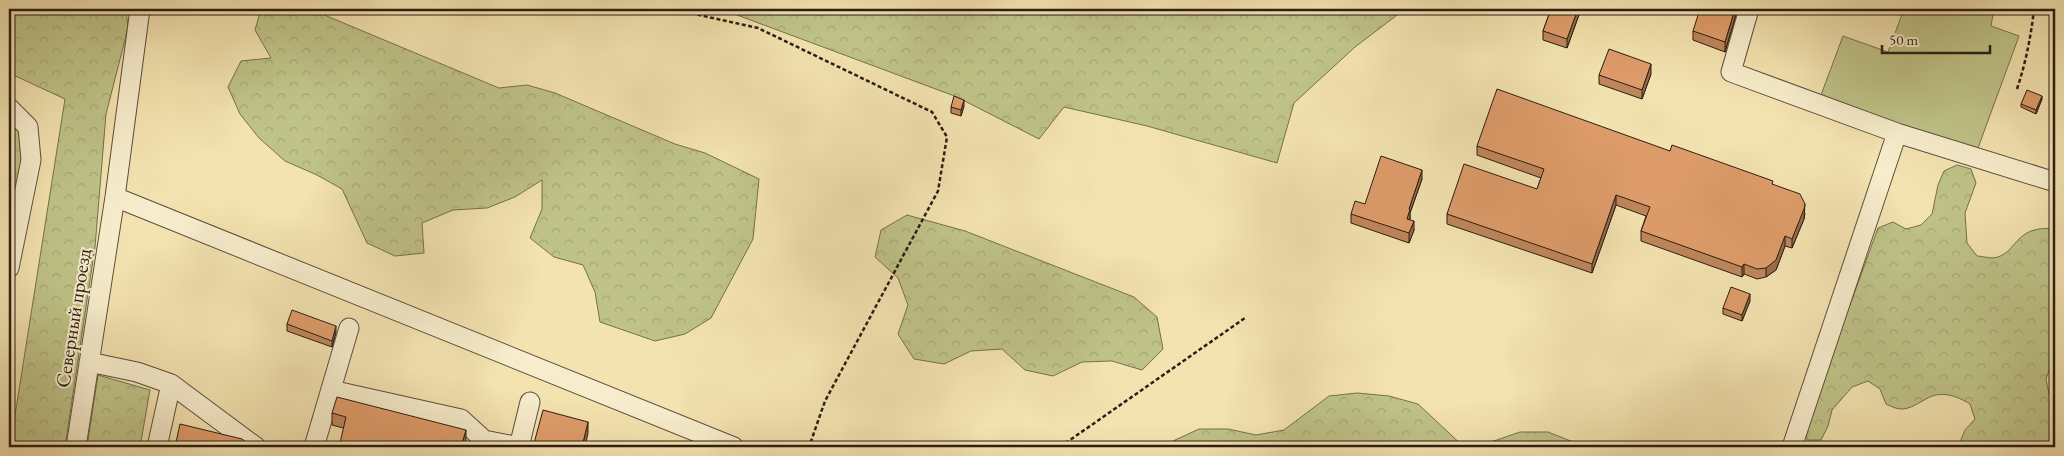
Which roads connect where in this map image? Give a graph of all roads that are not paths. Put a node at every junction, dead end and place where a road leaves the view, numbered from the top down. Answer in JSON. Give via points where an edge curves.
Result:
{"nodes":[{"id":1,"x":140,"y":9,"type":"edge"},
{"id":2,"x":1749,"y":9,"type":"edge"},
{"id":3,"x":9,"y":108,"type":"edge"},
{"id":4,"x":1897,"y":133,"type":"junction"},
{"id":5,"x":2055,"y":182,"type":"edge"},
{"id":6,"x":115,"y":197,"type":"junction"},
{"id":7,"x":9,"y":268,"type":"edge"},
{"id":8,"x":349,"y":328,"type":"dead end"},
{"id":9,"x":89,"y":362,"type":"junction"},
{"id":10,"x":171,"y":384,"type":"junction"},
{"id":11,"x":331,"y":390,"type":"junction"},
{"id":12,"x":530,"y":402,"type":"dead end"},
{"id":13,"x":76,"y":447,"type":"edge"},
{"id":14,"x":157,"y":447,"type":"edge"},
{"id":15,"x":256,"y":447,"type":"edge"},
{"id":16,"x":314,"y":447,"type":"edge"},
{"id":17,"x":519,"y":447,"type":"edge"},
{"id":18,"x":734,"y":447,"type":"edge"},
{"id":19,"x":1792,"y":447,"type":"edge"}],
"edges":[{"from":1,"to":6,"type":"street","name":"Северный проезд"},
{"from":2,"to":4,"type":"street","via":[[1731,72]]},
{"from":3,"to":7,"type":"street","via":[[28,127],[31,160]]},
{"from":4,"to":5,"type":"street","via":[[1995,159]]},
{"from":4,"to":19,"type":"street"},
{"from":6,"to":9,"type":"street","name":"Северный проезд"},
{"from":6,"to":18,"type":"street"},
{"from":8,"to":11,"type":"street"},
{"from":9,"to":10,"type":"street","via":[[137,372]]},
{"from":9,"to":13,"type":"street","name":"Северный проезд"},
{"from":10,"to":14,"type":"street"},
{"from":10,"to":15,"type":"street"},
{"from":11,"to":16,"type":"street"},
{"from":11,"to":17,"type":"street","via":[[461,419],[484,440]]},
{"from":12,"to":17,"type":"street"}]}
